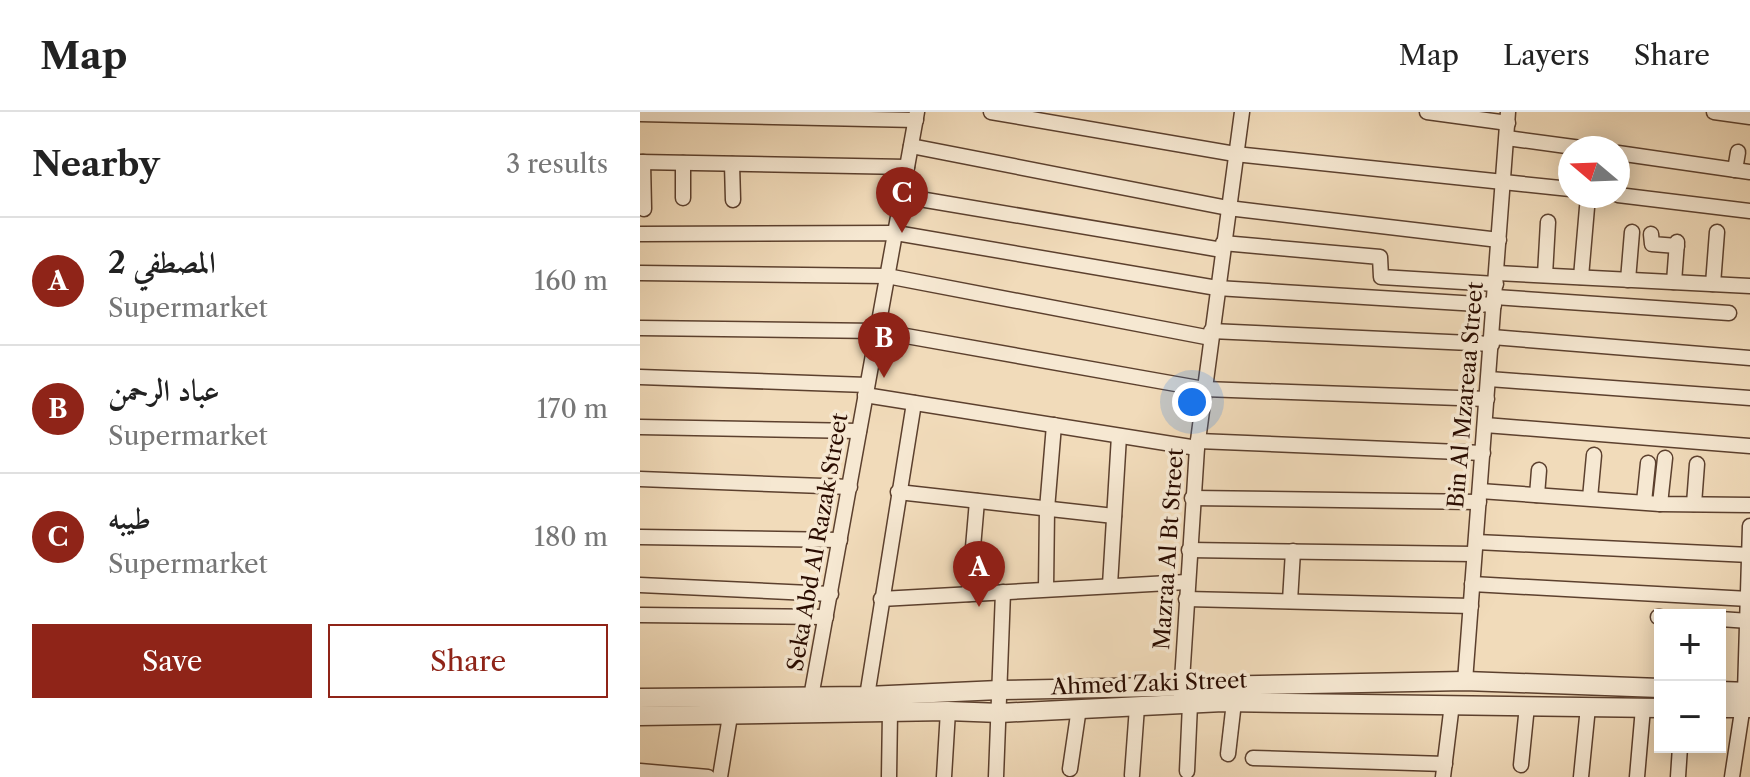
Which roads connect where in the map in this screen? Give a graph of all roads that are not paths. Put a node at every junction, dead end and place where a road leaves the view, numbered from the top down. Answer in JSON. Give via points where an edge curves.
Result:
{"nodes":[{"id":1,"x":991,"y":112,"type":"edge"},
{"id":2,"x":1242,"y":112,"type":"edge"},
{"id":3,"x":1427,"y":112,"type":"edge"},
{"id":4,"x":1714,"y":112,"type":"edge"},
{"id":5,"x":640,"y":114,"type":"edge"},
{"id":6,"x":917,"y":116,"type":"edge"},
{"id":7,"x":1750,"y":117,"type":"edge"},
{"id":8,"x":1508,"y":124,"type":"edge"},
{"id":9,"x":1558,"y":140,"type":"edge"},
{"id":10,"x":911,"y":146,"type":"junction"},
{"id":11,"x":1738,"y":152,"type":"dead end"},
{"id":12,"x":1235,"y":154,"type":"junction"},
{"id":13,"x":1630,"y":155,"type":"edge"},
{"id":14,"x":641,"y":162,"type":"edge"},
{"id":15,"x":683,"y":163,"type":"junction"},
{"id":16,"x":732,"y":164,"type":"junction"},
{"id":17,"x":907,"y":167,"type":"junction"},
{"id":18,"x":1742,"y":171,"type":"edge"},
{"id":19,"x":1504,"y":181,"type":"junction"},
{"id":20,"x":1558,"y":188,"type":"edge"},
{"id":21,"x":902,"y":196,"type":"junction"},
{"id":22,"x":1630,"y":196,"type":"edge"},
{"id":23,"x":683,"y":198,"type":"dead end"},
{"id":24,"x":733,"y":200,"type":"dead end"},
{"id":25,"x":1228,"y":208,"type":"junction"},
{"id":26,"x":1587,"y":208,"type":"edge"},
{"id":27,"x":644,"y":209,"type":"dead end"},
{"id":28,"x":1750,"y":211,"type":"edge"},
{"id":29,"x":1548,"y":222,"type":"dead end"},
{"id":30,"x":1632,"y":232,"type":"dead end"},
{"id":31,"x":1717,"y":232,"type":"dead end"},
{"id":32,"x":896,"y":233,"type":"junction"},
{"id":33,"x":640,"y":234,"type":"edge"},
{"id":34,"x":1651,"y":234,"type":"dead end"},
{"id":35,"x":1499,"y":240,"type":"junction"},
{"id":36,"x":1222,"y":247,"type":"junction"},
{"id":37,"x":640,"y":273,"type":"edge"},
{"id":38,"x":1545,"y":275,"type":"junction"},
{"id":39,"x":887,"y":276,"type":"junction"},
{"id":40,"x":1581,"y":277,"type":"junction"},
{"id":41,"x":1628,"y":280,"type":"junction"},
{"id":42,"x":1674,"y":282,"type":"junction"},
{"id":43,"x":1713,"y":284,"type":"junction"},
{"id":44,"x":1750,"y":286,"type":"edge"},
{"id":45,"x":1217,"y":288,"type":"junction"},
{"id":46,"x":1496,"y":290,"type":"junction"},
{"id":47,"x":1729,"y":313,"type":"dead end"},
{"id":48,"x":640,"y":328,"type":"edge"},
{"id":49,"x":878,"y":331,"type":"junction"},
{"id":50,"x":1211,"y":334,"type":"junction"},
{"id":51,"x":1492,"y":340,"type":"junction"},
{"id":52,"x":1750,"y":358,"type":"edge"},
{"id":53,"x":640,"y":377,"type":"edge"},
{"id":54,"x":1489,"y":379,"type":"junction"},
{"id":55,"x":1204,"y":389,"type":"junction"},
{"id":56,"x":866,"y":390,"type":"junction"},
{"id":57,"x":1750,"y":398,"type":"edge"},
{"id":58,"x":1487,"y":399,"type":"junction"},
{"id":59,"x":914,"y":403,"type":"junction"},
{"id":60,"x":1054,"y":425,"type":"junction"},
{"id":61,"x":1485,"y":425,"type":"junction"},
{"id":62,"x":640,"y":427,"type":"edge"},
{"id":63,"x":859,"y":431,"type":"junction"},
{"id":64,"x":1119,"y":436,"type":"junction"},
{"id":65,"x":1197,"y":444,"type":"junction"},
{"id":66,"x":1750,"y":446,"type":"edge"},
{"id":67,"x":1483,"y":453,"type":"junction"},
{"id":68,"x":1594,"y":455,"type":"dead end"},
{"id":69,"x":1665,"y":458,"type":"dead end"},
{"id":70,"x":1648,"y":463,"type":"dead end"},
{"id":71,"x":1697,"y":464,"type":"dead end"},
{"id":72,"x":1539,"y":470,"type":"dead end"},
{"id":73,"x":640,"y":479,"type":"edge"},
{"id":74,"x":850,"y":487,"type":"junction"},
{"id":75,"x":898,"y":492,"type":"junction"},
{"id":76,"x":1537,"y":495,"type":"junction"},
{"id":77,"x":1479,"y":496,"type":"junction"},
{"id":78,"x":1192,"y":498,"type":"junction"},
{"id":79,"x":1590,"y":498,"type":"junction"},
{"id":80,"x":977,"y":501,"type":"junction"},
{"id":81,"x":1644,"y":502,"type":"junction"},
{"id":82,"x":1660,"y":504,"type":"junction"},
{"id":83,"x":1694,"y":504,"type":"junction"},
{"id":84,"x":1750,"y":505,"type":"edge"},
{"id":85,"x":1047,"y":509,"type":"junction"},
{"id":86,"x":1114,"y":516,"type":"junction"},
{"id":87,"x":1750,"y":526,"type":"edge"},
{"id":88,"x":640,"y":537,"type":"edge"},
{"id":89,"x":840,"y":540,"type":"junction"},
{"id":90,"x":1475,"y":548,"type":"junction"},
{"id":91,"x":1189,"y":550,"type":"junction"},
{"id":92,"x":1293,"y":551,"type":"junction"},
{"id":93,"x":1749,"y":555,"type":"edge"},
{"id":94,"x":1187,"y":582,"type":"junction"},
{"id":95,"x":1472,"y":584,"type":"junction"},
{"id":96,"x":640,"y":585,"type":"edge"},
{"id":97,"x":1110,"y":585,"type":"junction"},
{"id":98,"x":1046,"y":589,"type":"junction"},
{"id":99,"x":1003,"y":592,"type":"junction"},
{"id":100,"x":831,"y":594,"type":"junction"},
{"id":101,"x":969,"y":594,"type":"junction"},
{"id":102,"x":881,"y":599,"type":"junction"},
{"id":103,"x":1186,"y":599,"type":"junction"},
{"id":104,"x":1290,"y":601,"type":"junction"},
{"id":105,"x":1471,"y":606,"type":"junction"},
{"id":106,"x":1749,"y":610,"type":"edge"},
{"id":107,"x":640,"y":615,"type":"edge"},
{"id":108,"x":826,"y":617,"type":"junction"},
{"id":109,"x":1726,"y":617,"type":"edge"},
{"id":110,"x":1465,"y":681,"type":"junction"},
{"id":111,"x":1654,"y":688,"type":"edge"},
{"id":112,"x":999,"y":690,"type":"junction"},
{"id":113,"x":1726,"y":693,"type":"edge"},
{"id":114,"x":867,"y":696,"type":"junction"},
{"id":115,"x":811,"y":697,"type":"junction"},
{"id":116,"x":640,"y":698,"type":"edge"},
{"id":117,"x":1184,"y":698,"type":"junction"},
{"id":118,"x":1747,"y":700,"type":"edge"},
{"id":119,"x":1234,"y":702,"type":"junction"},
{"id":120,"x":1452,"y":704,"type":"junction"},
{"id":121,"x":1527,"y":706,"type":"junction"},
{"id":122,"x":1726,"y":706,"type":"edge"},
{"id":123,"x":1137,"y":707,"type":"junction"},
{"id":124,"x":1588,"y":707,"type":"junction"},
{"id":125,"x":1079,"y":708,"type":"junction"},
{"id":126,"x":1651,"y":708,"type":"edge"},
{"id":127,"x":948,"y":711,"type":"junction"},
{"id":128,"x":890,"y":712,"type":"junction"},
{"id":129,"x":1000,"y":713,"type":"junction"},
{"id":130,"x":640,"y":716,"type":"edge"},
{"id":131,"x":730,"y":716,"type":"junction"},
{"id":132,"x":1680,"y":753,"type":"edge"},
{"id":133,"x":1228,"y":754,"type":"dead end"},
{"id":134,"x":1253,"y":758,"type":"dead end"},
{"id":135,"x":1521,"y":765,"type":"dead end"},
{"id":136,"x":1070,"y":769,"type":"dead end"},
{"id":137,"x":1444,"y":770,"type":"edge"},
{"id":138,"x":640,"y":771,"type":"edge"},
{"id":139,"x":1187,"y":771,"type":"dead end"},
{"id":140,"x":1132,"y":775,"type":"dead end"},
{"id":141,"x":708,"y":777,"type":"edge"},
{"id":142,"x":720,"y":777,"type":"edge"},
{"id":143,"x":889,"y":777,"type":"edge"},
{"id":144,"x":944,"y":777,"type":"edge"},
{"id":145,"x":996,"y":777,"type":"edge"},
{"id":146,"x":1581,"y":777,"type":"edge"},
{"id":147,"x":1637,"y":777,"type":"edge"},
{"id":148,"x":1678,"y":777,"type":"edge"},
{"id":149,"x":1732,"y":777,"type":"edge"}],
"edges":[{"from":1,"to":12,"type":"street"},
{"from":2,"to":12,"type":"street","name":"Mazraa Al Bt Street"},
{"from":3,"to":8,"type":"street"},
{"from":4,"to":7,"type":"street"},
{"from":5,"to":6,"type":"street"},
{"from":6,"to":10,"type":"street","name":"Seka Abd Al Razak Street"},
{"from":8,"to":9,"type":"street"},
{"from":8,"to":19,"type":"street","name":"Bin Al Mzareaa Street"},
{"from":10,"to":17,"type":"street","name":"Seka Abd Al Razak Street"},
{"from":10,"to":25,"type":"street"},
{"from":11,"to":18,"type":"street"},
{"from":12,"to":19,"type":"street"},
{"from":12,"to":25,"type":"street","name":"Mazraa Al Bt Street"},
{"from":13,"to":18,"type":"street"},
{"from":14,"to":15,"type":"street"},
{"from":14,"to":27,"type":"street"},
{"from":15,"to":16,"type":"street"},
{"from":15,"to":23,"type":"street"},
{"from":16,"to":17,"type":"street"},
{"from":16,"to":24,"type":"street"},
{"from":17,"to":21,"type":"street","name":"Seka Abd Al Razak Street"},
{"from":19,"to":20,"type":"street"},
{"from":19,"to":35,"type":"street","name":"Bin Al Mzareaa Street"},
{"from":21,"to":32,"type":"street","name":"Seka Abd Al Razak Street"},
{"from":21,"to":36,"type":"street"},
{"from":22,"to":28,"type":"street"},
{"from":25,"to":35,"type":"street"},
{"from":25,"to":36,"type":"street","name":"Mazraa Al Bt Street"},
{"from":26,"to":40,"type":"street"},
{"from":29,"to":38,"type":"street"},
{"from":30,"to":41,"type":"street"},
{"from":31,"to":43,"type":"street"},
{"from":32,"to":33,"type":"street"},
{"from":32,"to":39,"type":"street","name":"Seka Abd Al Razak Street"},
{"from":32,"to":45,"type":"street"},
{"from":34,"to":42,"type":"street","via":[[1652,244],[1677,244]]},
{"from":35,"to":46,"type":"street","name":"Bin Al Mzareaa Street"},
{"from":36,"to":45,"type":"street","name":"Mazraa Al Bt Street"},
{"from":36,"to":46,"type":"street","via":[[1380,257],[1381,277]]},
{"from":37,"to":39,"type":"street"},
{"from":38,"to":40,"type":"street"},
{"from":38,"to":46,"type":"street"},
{"from":39,"to":49,"type":"street","name":"Seka Abd Al Razak Street"},
{"from":39,"to":50,"type":"street"},
{"from":40,"to":41,"type":"street"},
{"from":41,"to":42,"type":"street"},
{"from":42,"to":43,"type":"street"},
{"from":43,"to":44,"type":"street"},
{"from":45,"to":46,"type":"street"},
{"from":45,"to":50,"type":"street","name":"Mazraa Al Bt Street"},
{"from":46,"to":47,"type":"street"},
{"from":46,"to":51,"type":"street","name":"Bin Al Mzareaa Street"},
{"from":48,"to":49,"type":"street"},
{"from":49,"to":55,"type":"street"},
{"from":49,"to":56,"type":"street","name":"Seka Abd Al Razak Street"},
{"from":50,"to":51,"type":"street"},
{"from":50,"to":55,"type":"street","name":"Mazraa Al Bt Street"},
{"from":51,"to":52,"type":"street"},
{"from":51,"to":54,"type":"street","name":"Bin Al Mzareaa Street"},
{"from":53,"to":56,"type":"street"},
{"from":54,"to":57,"type":"street"},
{"from":54,"to":58,"type":"street","name":"Bin Al Mzareaa Street"},
{"from":55,"to":58,"type":"street"},
{"from":55,"to":65,"type":"street","name":"Mazraa Al Bt Street"},
{"from":56,"to":59,"type":"street"},
{"from":56,"to":63,"type":"street","name":"Seka Abd Al Razak Street"},
{"from":58,"to":61,"type":"street","name":"Bin Al Mzareaa Street"},
{"from":59,"to":60,"type":"street"},
{"from":59,"to":75,"type":"street"},
{"from":60,"to":64,"type":"street"},
{"from":60,"to":85,"type":"street"},
{"from":61,"to":66,"type":"street"},
{"from":61,"to":67,"type":"street","name":"Bin Al Mzareaa Street"},
{"from":62,"to":63,"type":"street"},
{"from":63,"to":74,"type":"street","name":"Seka Abd Al Razak Street"},
{"from":64,"to":65,"type":"street"},
{"from":64,"to":86,"type":"street"},
{"from":65,"to":67,"type":"street"},
{"from":65,"to":78,"type":"street","name":"Mazraa Al Bt Street"},
{"from":67,"to":77,"type":"street","name":"Bin Al Mzareaa Street"},
{"from":68,"to":79,"type":"street"},
{"from":69,"to":82,"type":"street"},
{"from":70,"to":81,"type":"street"},
{"from":71,"to":83,"type":"street"},
{"from":72,"to":76,"type":"street"},
{"from":73,"to":74,"type":"street"},
{"from":74,"to":89,"type":"street","name":"Seka Abd Al Razak Street"},
{"from":75,"to":80,"type":"street"},
{"from":75,"to":102,"type":"street"},
{"from":76,"to":77,"type":"street"},
{"from":76,"to":79,"type":"street"},
{"from":77,"to":78,"type":"street"},
{"from":77,"to":90,"type":"street","name":"Bin Al Mzareaa Street"},
{"from":78,"to":91,"type":"street","name":"Mazraa Al Bt Street"},
{"from":79,"to":81,"type":"street"},
{"from":80,"to":85,"type":"street"},
{"from":80,"to":101,"type":"street"},
{"from":81,"to":82,"type":"street"},
{"from":82,"to":83,"type":"street"},
{"from":83,"to":84,"type":"street"},
{"from":85,"to":86,"type":"street"},
{"from":85,"to":98,"type":"street"},
{"from":86,"to":97,"type":"street"},
{"from":87,"to":93,"type":"street"},
{"from":88,"to":89,"type":"street"},
{"from":89,"to":100,"type":"street","name":"Seka Abd Al Razak Street"},
{"from":90,"to":92,"type":"street"},
{"from":90,"to":93,"type":"street"},
{"from":90,"to":95,"type":"street","name":"Bin Al Mzareaa Street"},
{"from":91,"to":92,"type":"street"},
{"from":91,"to":94,"type":"street","name":"Mazraa Al Bt Street"},
{"from":92,"to":104,"type":"street"},
{"from":93,"to":106,"type":"street"},
{"from":94,"to":97,"type":"street"},
{"from":94,"to":103,"type":"street","name":"Mazraa Al Bt Street"},
{"from":95,"to":105,"type":"street","name":"Bin Al Mzareaa Street"},
{"from":95,"to":106,"type":"street"},
{"from":96,"to":100,"type":"street"},
{"from":97,"to":98,"type":"street"},
{"from":98,"to":99,"type":"street"},
{"from":99,"to":101,"type":"street"},
{"from":99,"to":112,"type":"street"},
{"from":100,"to":108,"type":"street","name":"Seka Abd Al Razak Street"},
{"from":101,"to":102,"type":"street"},
{"from":102,"to":114,"type":"street"},
{"from":103,"to":104,"type":"street"},
{"from":103,"to":117,"type":"street","name":"Mazraa Al Bt Street"},
{"from":104,"to":105,"type":"street"},
{"from":105,"to":110,"type":"street","name":"Bin Al Mzareaa Street"},
{"from":106,"to":109,"type":"street"},
{"from":106,"to":118,"type":"street"},
{"from":107,"to":108,"type":"street"},
{"from":108,"to":115,"type":"street","name":"Seka Abd Al Razak Street"},
{"from":110,"to":111,"type":"street","name":"Ahmed Zaki Street"},
{"from":110,"to":117,"type":"street","name":"Ahmed Zaki Street"},
{"from":112,"to":114,"type":"street","name":"Ahmed Zaki Street"},
{"from":112,"to":117,"type":"street","name":"Ahmed Zaki Street"},
{"from":112,"to":129,"type":"street"},
{"from":113,"to":118,"type":"street"},
{"from":114,"to":115,"type":"street","name":"Ahmed Zaki Street"},
{"from":115,"to":116,"type":"street","name":"Ahmed Zaki Street"},
{"from":117,"to":119,"type":"street","name":"Ahmed Zaki Street"},
{"from":117,"to":123,"type":"street","name":"Ahmed Zaki Street"},
{"from":117,"to":139,"type":"street","name":"Mazraa Al Bt Street"},
{"from":118,"to":122,"type":"street"},
{"from":118,"to":149,"type":"street"},
{"from":119,"to":120,"type":"street","name":"Ahmed Zaki Street"},
{"from":119,"to":133,"type":"street"},
{"from":120,"to":121,"type":"street","name":"Ahmed Zaki Street"},
{"from":120,"to":137,"type":"street"},
{"from":121,"to":124,"type":"street","name":"Ahmed Zaki Street"},
{"from":121,"to":135,"type":"street"},
{"from":123,"to":125,"type":"street","name":"Ahmed Zaki Street"},
{"from":123,"to":140,"type":"street"},
{"from":124,"to":126,"type":"street","name":"Ahmed Zaki Street"},
{"from":124,"to":146,"type":"street"},
{"from":125,"to":129,"type":"street","name":"Ahmed Zaki Street"},
{"from":125,"to":136,"type":"street"},
{"from":126,"to":147,"type":"street"},
{"from":127,"to":128,"type":"street","name":"Ahmed Zaki Street"},
{"from":127,"to":129,"type":"street","name":"Ahmed Zaki Street"},
{"from":127,"to":144,"type":"street"},
{"from":128,"to":131,"type":"street","name":"Ahmed Zaki Street"},
{"from":128,"to":143,"type":"street"},
{"from":129,"to":145,"type":"street"},
{"from":130,"to":131,"type":"street","name":"Ahmed Zaki Street"},
{"from":131,"to":142,"type":"street"},
{"from":132,"to":148,"type":"street"},
{"from":134,"to":137,"type":"street"},
{"from":138,"to":141,"type":"street"}]}
